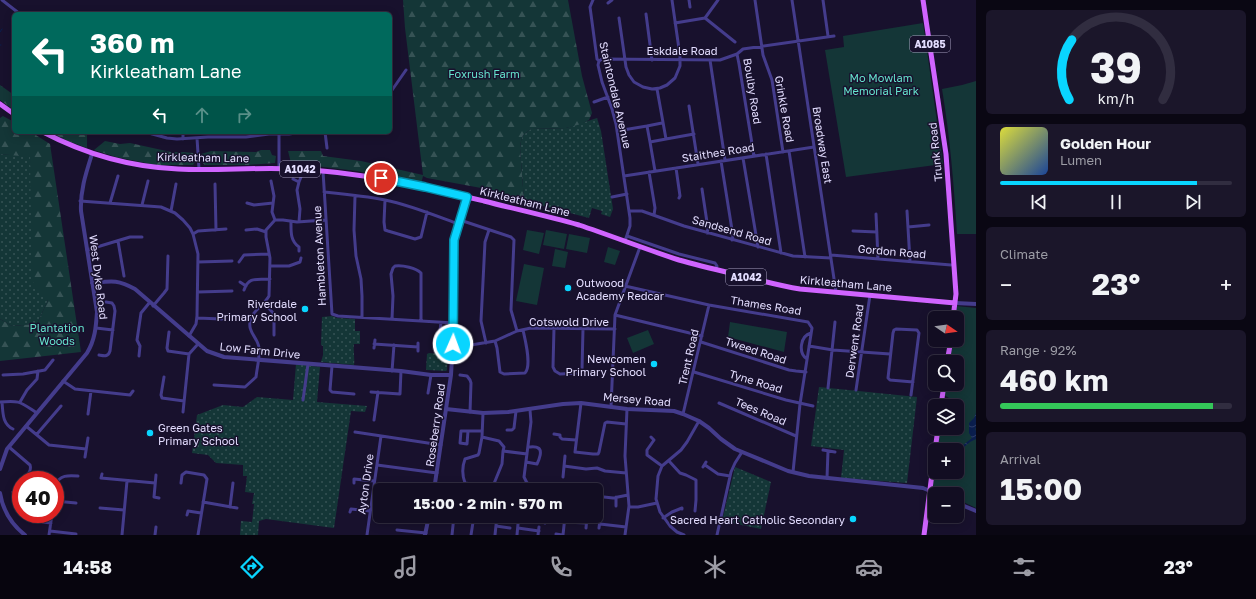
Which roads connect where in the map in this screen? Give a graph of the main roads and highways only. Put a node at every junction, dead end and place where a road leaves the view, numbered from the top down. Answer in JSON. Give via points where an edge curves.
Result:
{"nodes":[{"id":1,"x":923,"y":0,"type":"edge"},
{"id":2,"x":1,"y":107,"type":"edge"},
{"id":3,"x":12,"y":113,"type":"edge"},
{"id":4,"x":47,"y":134,"type":"edge"},
{"id":5,"x":955,"y":303,"type":"junction"},
{"id":6,"x":954,"y":311,"type":"edge"},
{"id":7,"x":937,"y":435,"type":"edge"},
{"id":8,"x":924,"y":535,"type":"edge"}],
"edges":[{"from":1,"to":5,"type":"main road","name":"Trunk Road","number":"A1085","via":[[946,154]]},
{"from":2,"to":3,"type":"main road"},
{"from":4,"to":5,"type":"main road","name":"Kirkleatham Lane","number":"A1042","via":[[92,154],[145,166],[177,169],[279,168],[381,178],[559,220],[626,239],[640,247],[679,260],[791,288]]},
{"from":5,"to":6,"type":"main road","number":"A1085"},
{"from":7,"to":8,"type":"main road"}]}
